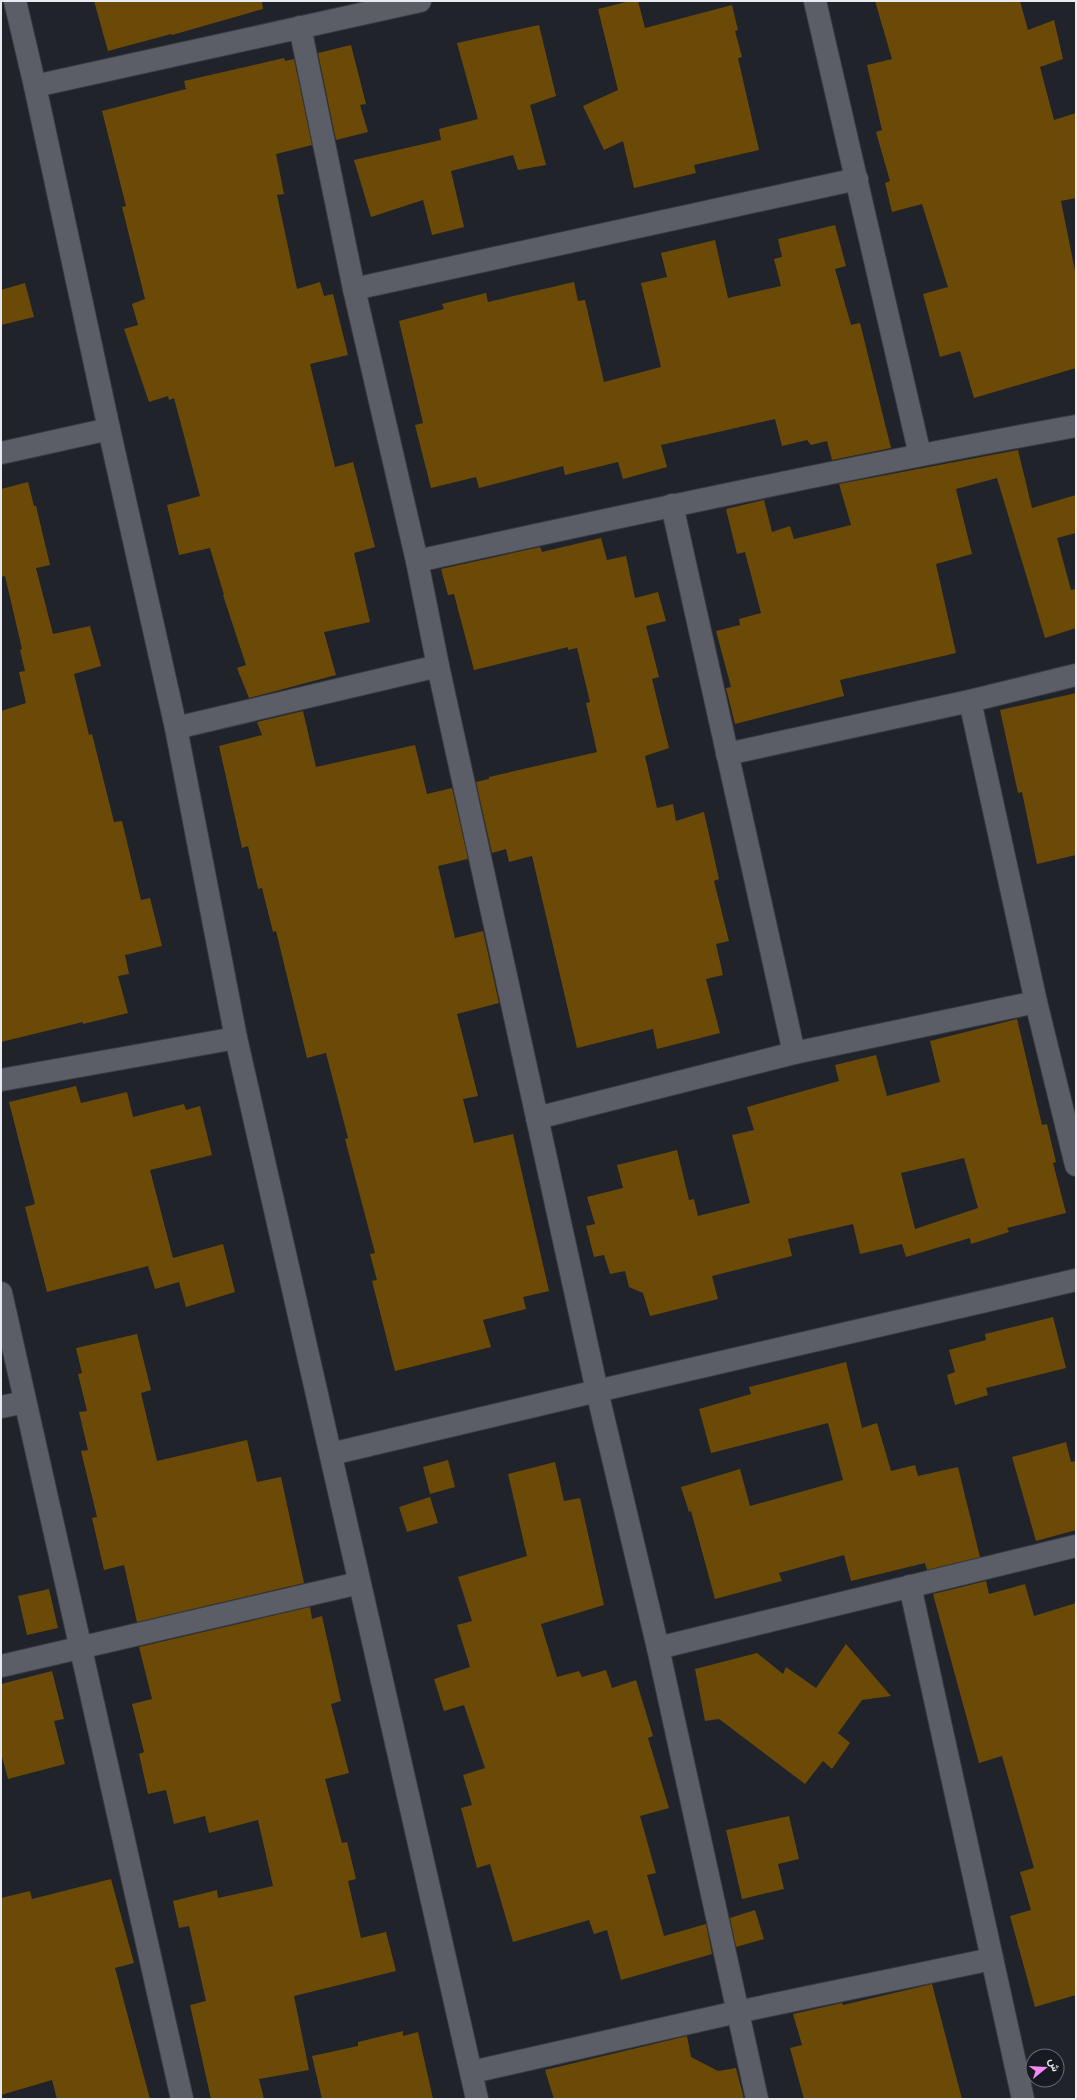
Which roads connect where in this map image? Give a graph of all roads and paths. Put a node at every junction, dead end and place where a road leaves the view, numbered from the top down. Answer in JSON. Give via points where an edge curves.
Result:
{"nodes":[{"id":1,"x":15,"y":1,"type":"edge"},
{"id":2,"x":420,"y":1,"type":"edge"},
{"id":3,"x":815,"y":1,"type":"edge"},
{"id":4,"x":300,"y":28,"type":"junction"},
{"id":5,"x":35,"y":86,"type":"junction"},
{"id":6,"x":857,"y":179,"type":"junction"},
{"id":7,"x":354,"y":289,"type":"junction"},
{"id":8,"x":1076,"y":426,"type":"edge"},
{"id":9,"x":108,"y":429,"type":"junction"},
{"id":10,"x":1,"y":453,"type":"edge"},
{"id":11,"x":920,"y":454,"type":"junction"},
{"id":12,"x":672,"y":505,"type":"junction"},
{"id":13,"x":417,"y":561,"type":"junction"},
{"id":14,"x":438,"y":666,"type":"junction"},
{"id":15,"x":1076,"y":675,"type":"edge"},
{"id":16,"x":970,"y":701,"type":"junction"},
{"id":17,"x":176,"y":728,"type":"junction"},
{"id":18,"x":726,"y":754,"type":"junction"},
{"id":19,"x":1036,"y":1002,"type":"junction"},
{"id":20,"x":236,"y":1038,"type":"junction"},
{"id":21,"x":794,"y":1053,"type":"junction"},
{"id":22,"x":1,"y":1080,"type":"edge"},
{"id":23,"x":537,"y":1118,"type":"junction"},
{"id":24,"x":1076,"y":1165,"type":"edge"},
{"id":25,"x":1076,"y":1280,"type":"edge"},
{"id":26,"x":1,"y":1293,"type":"edge"},
{"id":27,"x":597,"y":1391,"type":"junction"},
{"id":28,"x":25,"y":1402,"type":"junction"},
{"id":29,"x":1,"y":1407,"type":"edge"},
{"id":30,"x":331,"y":1454,"type":"junction"},
{"id":31,"x":1076,"y":1546,"type":"edge"},
{"id":32,"x":359,"y":1583,"type":"junction"},
{"id":33,"x":910,"y":1586,"type":"junction"},
{"id":34,"x":80,"y":1648,"type":"junction"},
{"id":35,"x":658,"y":1648,"type":"junction"},
{"id":36,"x":1,"y":1666,"type":"edge"},
{"id":37,"x":992,"y":1959,"type":"junction"},
{"id":38,"x":737,"y":2012,"type":"junction"},
{"id":39,"x":472,"y":2072,"type":"junction"},
{"id":40,"x":182,"y":2099,"type":"edge"},
{"id":41,"x":477,"y":2099,"type":"edge"},
{"id":42,"x":757,"y":2099,"type":"edge"},
{"id":43,"x":1023,"y":2099,"type":"edge"}],
"edges":[{"from":1,"to":5,"type":"street"},
{"from":2,"to":4,"type":"street"},
{"from":3,"to":6,"type":"street"},
{"from":4,"to":5,"type":"street"},
{"from":4,"to":7,"type":"street"},
{"from":5,"to":9,"type":"street"},
{"from":6,"to":7,"type":"street"},
{"from":6,"to":11,"type":"street"},
{"from":7,"to":13,"type":"street"},
{"from":8,"to":11,"type":"street"},
{"from":9,"to":10,"type":"street"},
{"from":9,"to":17,"type":"street"},
{"from":11,"to":12,"type":"street"},
{"from":12,"to":13,"type":"street"},
{"from":12,"to":18,"type":"street"},
{"from":13,"to":14,"type":"street"},
{"from":14,"to":17,"type":"street"},
{"from":14,"to":23,"type":"street"},
{"from":15,"to":16,"type":"street"},
{"from":16,"to":18,"type":"street"},
{"from":16,"to":19,"type":"street"},
{"from":17,"to":20,"type":"street"},
{"from":18,"to":21,"type":"street"},
{"from":19,"to":21,"type":"street"},
{"from":19,"to":24,"type":"street"},
{"from":20,"to":22,"type":"street"},
{"from":20,"to":30,"type":"street"},
{"from":21,"to":23,"type":"street"},
{"from":23,"to":27,"type":"street"},
{"from":25,"to":27,"type":"street"},
{"from":26,"to":28,"type":"street"},
{"from":27,"to":30,"type":"street"},
{"from":27,"to":35,"type":"street"},
{"from":28,"to":29,"type":"street"},
{"from":28,"to":34,"type":"street"},
{"from":30,"to":32,"type":"street"},
{"from":31,"to":33,"type":"street"},
{"from":32,"to":34,"type":"street"},
{"from":32,"to":39,"type":"street"},
{"from":33,"to":35,"type":"street"},
{"from":33,"to":37,"type":"street"},
{"from":34,"to":36,"type":"street"},
{"from":34,"to":40,"type":"street"},
{"from":35,"to":38,"type":"street"},
{"from":37,"to":38,"type":"street"},
{"from":37,"to":43,"type":"street"},
{"from":38,"to":39,"type":"street"},
{"from":38,"to":42,"type":"street"},
{"from":39,"to":41,"type":"street"}]}
